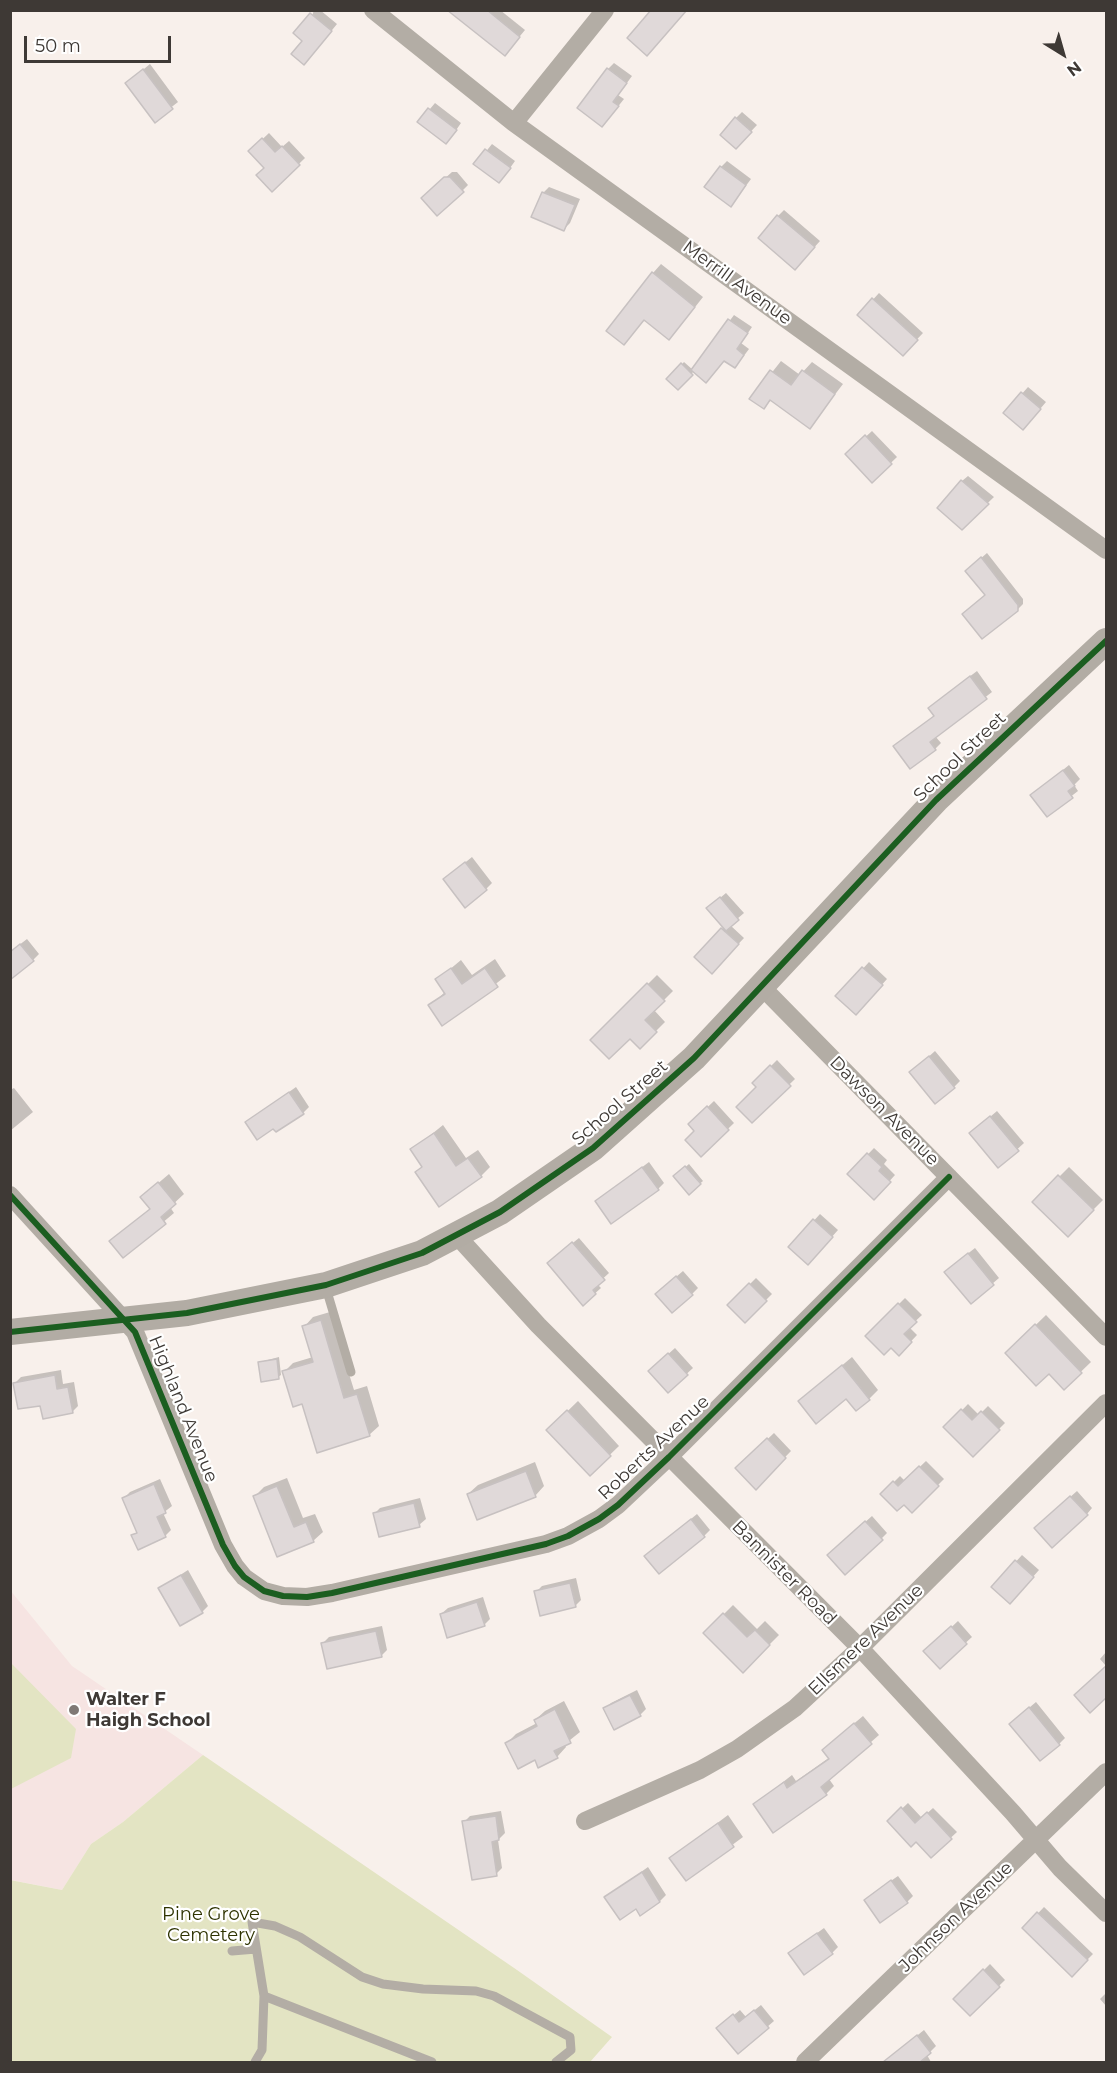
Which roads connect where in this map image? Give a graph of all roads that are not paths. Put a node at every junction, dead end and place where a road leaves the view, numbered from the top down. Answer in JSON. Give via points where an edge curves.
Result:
{"nodes":[{"id":1,"x":372,"y":10,"type":"edge"},
{"id":2,"x":605,"y":10,"type":"edge"},
{"id":3,"x":514,"y":123,"type":"junction"},
{"id":4,"x":1107,"y":550,"type":"edge"},
{"id":5,"x":1107,"y":641,"type":"edge"},
{"id":6,"x":762,"y":987,"type":"junction"},
{"id":7,"x":949,"y":1177,"type":"junction"},
{"id":8,"x":10,"y":1195,"type":"edge"},
{"id":9,"x":458,"y":1237,"type":"junction"},
{"id":10,"x":326,"y":1285,"type":"junction"},
{"id":11,"x":123,"y":1319,"type":"junction"},
{"id":12,"x":10,"y":1332,"type":"edge"},
{"id":13,"x":1107,"y":1337,"type":"edge"},
{"id":14,"x":351,"y":1372,"type":"dead end"},
{"id":15,"x":1107,"y":1403,"type":"edge"},
{"id":16,"x":669,"y":1457,"type":"junction"},
{"id":17,"x":264,"y":1591,"type":"joint"},
{"id":18,"x":860,"y":1648,"type":"junction"},
{"id":19,"x":1107,"y":1772,"type":"edge"},
{"id":20,"x":585,"y":1821,"type":"dead end"},
{"id":21,"x":1035,"y":1841,"type":"junction"},
{"id":22,"x":1107,"y":1913,"type":"edge"},
{"id":23,"x":256,"y":1949,"type":"junction"},
{"id":24,"x":232,"y":1951,"type":"dead end"},
{"id":25,"x":264,"y":1996,"type":"junction"},
{"id":26,"x":255,"y":2062,"type":"edge"},
{"id":27,"x":432,"y":2062,"type":"edge"},
{"id":28,"x":556,"y":2062,"type":"edge"},
{"id":29,"x":805,"y":2062,"type":"edge"}],
"edges":[{"from":1,"to":3,"type":"street","name":"Merrill Avenue"},
{"from":2,"to":3,"type":"street"},
{"from":3,"to":4,"type":"street","name":"Merrill Avenue"},
{"from":5,"to":6,"type":"street","name":"School Street","via":[[936,800]]},
{"from":6,"to":7,"type":"street","name":"Dawson Avenue"},
{"from":6,"to":9,"type":"street","name":"School Street","via":[[694,1058],[592,1148],[537,1189]]},
{"from":7,"to":13,"type":"street","name":"Dawson Avenue"},
{"from":7,"to":16,"type":"street","name":"Roberts Avenue"},
{"from":8,"to":11,"type":"street","name":"Highland Avenue"},
{"from":9,"to":10,"type":"street","name":"School Street","via":[[380,1269]]},
{"from":9,"to":16,"type":"street","name":"Bannister Road","via":[[538,1325]]},
{"from":10,"to":11,"type":"street","name":"School Street","via":[[230,1306]]},
{"from":10,"to":14,"type":"lane"},
{"from":11,"to":12,"type":"street","name":"School Street"},
{"from":11,"to":17,"type":"street","name":"Highland Avenue","via":[[135,1332],[146,1356],[226,1551],[244,1577]]},
{"from":15,"to":18,"type":"street","name":"Ellsmere Avenue"},
{"from":16,"to":17,"type":"street","name":"Roberts Avenue","via":[[618,1505],[558,1540],[332,1593],[295,1597]]},
{"from":16,"to":18,"type":"street","name":"Bannister Road"},
{"from":18,"to":20,"type":"street","name":"Ellsmere Avenue","via":[[795,1708],[737,1749],[700,1770]]},
{"from":18,"to":21,"type":"street","name":"Bannister Road"},
{"from":19,"to":21,"type":"street","name":"Johnson Avenue"},
{"from":21,"to":22,"type":"street","name":"Bannister Road"},
{"from":21,"to":29,"type":"street","name":"Johnson Avenue"},
{"from":23,"to":24,"type":"lane"},
{"from":23,"to":25,"type":"lane"},
{"from":23,"to":28,"type":"lane","via":[[252,1922],[292,1933],[362,1977],[383,1984],[476,1990],[494,1996],[570,2037],[571,2050]]},
{"from":25,"to":26,"type":"lane","via":[[262,2050]]},
{"from":25,"to":27,"type":"lane"}]}
